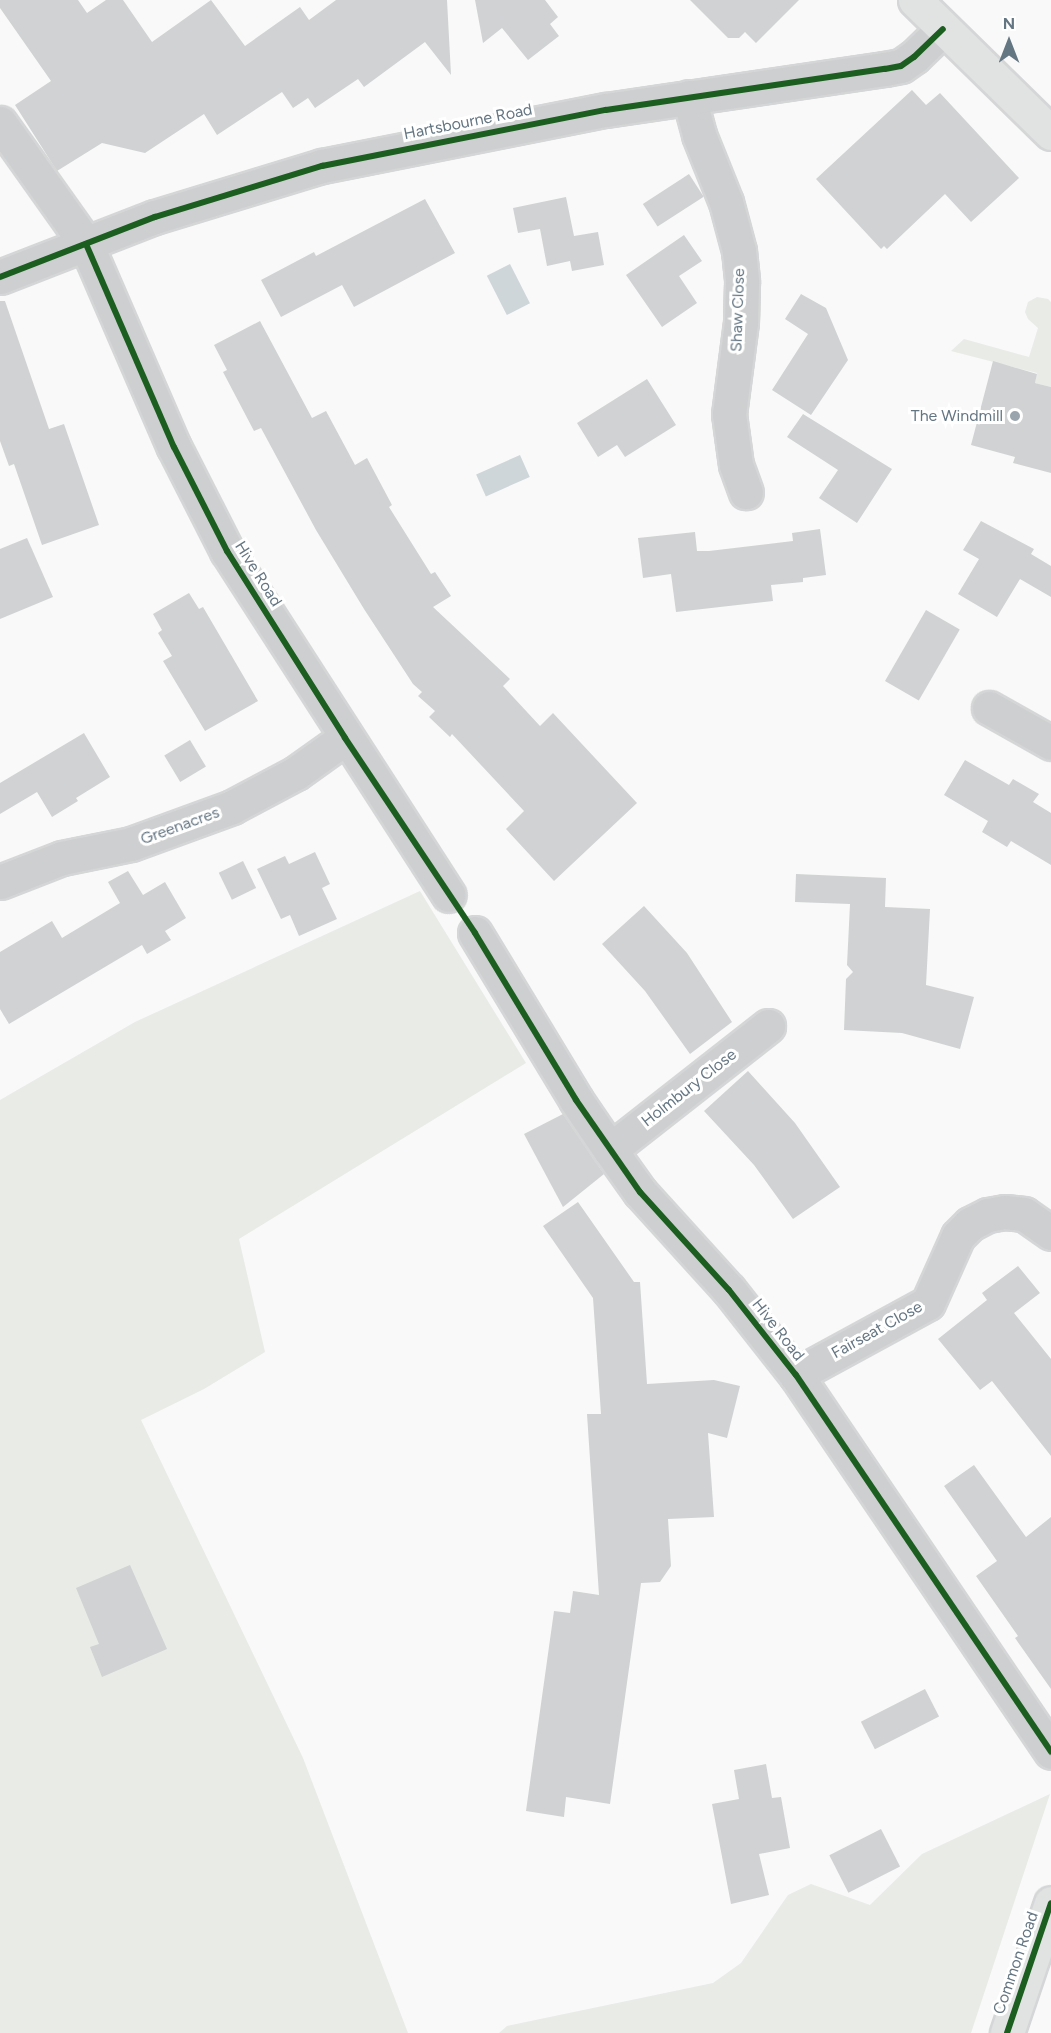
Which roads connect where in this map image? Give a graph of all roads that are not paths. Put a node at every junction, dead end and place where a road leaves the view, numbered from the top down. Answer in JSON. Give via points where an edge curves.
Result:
{"nodes":[{"id":1,"x":915,"y":0,"type":"edge"},
{"id":2,"x":943,"y":29,"type":"junction"},
{"id":3,"x":689,"y":97,"type":"junction"},
{"id":4,"x":0,"y":123,"type":"edge"},
{"id":5,"x":1051,"y":133,"type":"edge"},
{"id":6,"x":86,"y":244,"type":"junction"},
{"id":7,"x":0,"y":277,"type":"edge"},
{"id":8,"x":746,"y":492,"type":"dead end"},
{"id":9,"x":989,"y":708,"type":"dead end"},
{"id":10,"x":345,"y":738,"type":"junction"},
{"id":11,"x":1051,"y":743,"type":"edge"},
{"id":12,"x":0,"y":882,"type":"edge"},
{"id":13,"x":449,"y":895,"type":"dead end"},
{"id":14,"x":475,"y":933,"type":"dead end"},
{"id":15,"x":768,"y":1026,"type":"dead end"},
{"id":16,"x":610,"y":1150,"type":"junction"},
{"id":17,"x":1051,"y":1233,"type":"edge"},
{"id":18,"x":796,"y":1375,"type":"junction"},
{"id":19,"x":1051,"y":1752,"type":"edge"},
{"id":20,"x":1051,"y":1903,"type":"edge"},
{"id":21,"x":1006,"y":2033,"type":"edge"}],
"edges":[{"from":1,"to":2,"type":"main road"},
{"from":2,"to":3,"type":"street","name":"Hartsbourne Road","via":[[901,66]]},
{"from":2,"to":5,"type":"main road"},
{"from":3,"to":6,"type":"street","name":"Hartsbourne Road","via":[[444,140],[322,166],[177,209]]},
{"from":3,"to":8,"type":"street","name":"Shaw Close","via":[[739,251],[741,322],[729,414],[736,465]]},
{"from":4,"to":6,"type":"street","name":"Hive Road"},
{"from":6,"to":7,"type":"street","name":"Hartsbourne Road"},
{"from":6,"to":10,"type":"street","name":"Hive Road","via":[[174,447],[227,550]]},
{"from":9,"to":11,"type":"street"},
{"from":10,"to":12,"type":"street","name":"Greenacres","via":[[296,772],[232,807],[131,844],[62,858]]},
{"from":10,"to":13,"type":"street","name":"Hive Road"},
{"from":14,"to":16,"type":"street","name":"Hive Road"},
{"from":15,"to":16,"type":"street","name":"Holmbury Close"},
{"from":16,"to":18,"type":"street","name":"Hive Road","via":[[640,1192],[729,1290]]},
{"from":17,"to":18,"type":"street","name":"Fairseat Close","via":[[1024,1214],[988,1215],[970,1224],[958,1236],[927,1303]]},
{"from":18,"to":19,"type":"street","name":"Hive Road"},
{"from":20,"to":21,"type":"main road","name":"Common Road"}]}
